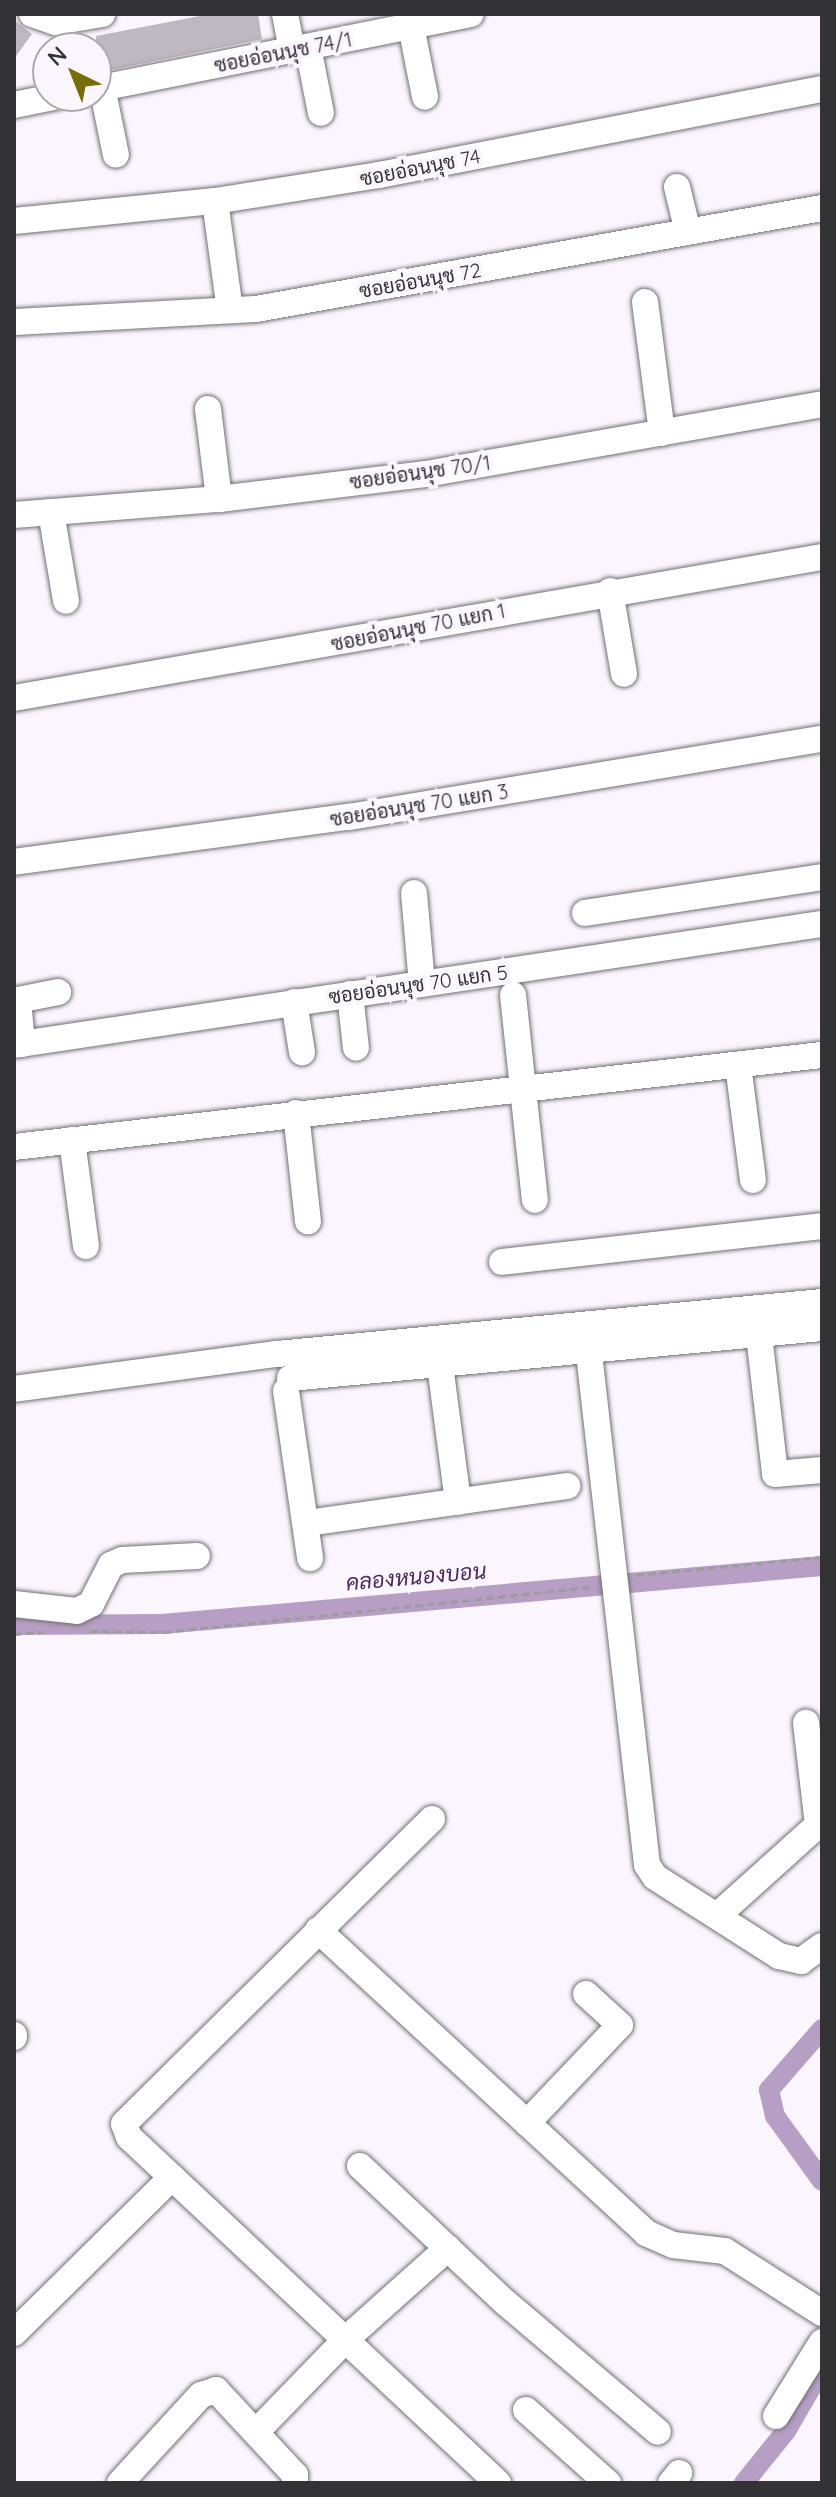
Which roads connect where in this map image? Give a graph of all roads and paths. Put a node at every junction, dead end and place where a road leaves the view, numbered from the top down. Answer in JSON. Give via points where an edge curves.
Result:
{"nodes":[{"id":1,"x":32,"y":14,"type":"edge"},
{"id":2,"x":102,"y":14,"type":"edge"},
{"id":3,"x":285,"y":14,"type":"edge"},
{"id":4,"x":471,"y":14,"type":"edge"},
{"id":5,"x":411,"y":26,"type":"junction"},
{"id":6,"x":300,"y":48,"type":"junction"},
{"id":7,"x":112,"y":85,"type":"edge"},
{"id":8,"x":822,"y":89,"type":"edge"},
{"id":9,"x":425,"y":97,"type":"dead end"},
{"id":10,"x":105,"y":112,"type":"edge"},
{"id":11,"x":321,"y":113,"type":"dead end"},
{"id":12,"x":116,"y":155,"type":"dead end"},
{"id":13,"x":677,"y":187,"type":"dead end"},
{"id":14,"x":215,"y":201,"type":"junction"},
{"id":15,"x":822,"y":208,"type":"edge"},
{"id":16,"x":14,"y":221,"type":"edge"},
{"id":17,"x":688,"y":232,"type":"junction"},
{"id":18,"x":645,"y":302,"type":"dead end"},
{"id":19,"x":230,"y":310,"type":"junction"},
{"id":20,"x":14,"y":322,"type":"edge"},
{"id":21,"x":822,"y":404,"type":"edge"},
{"id":22,"x":208,"y":409,"type":"dead end"},
{"id":23,"x":662,"y":433,"type":"junction"},
{"id":24,"x":219,"y":499,"type":"junction"},
{"id":25,"x":51,"y":512,"type":"junction"},
{"id":26,"x":14,"y":515,"type":"edge"},
{"id":27,"x":822,"y":557,"type":"edge"},
{"id":28,"x":610,"y":591,"type":"junction"},
{"id":29,"x":66,"y":601,"type":"dead end"},
{"id":30,"x":624,"y":674,"type":"dead end"},
{"id":31,"x":14,"y":698,"type":"edge"},
{"id":32,"x":822,"y":739,"type":"edge"},
{"id":33,"x":14,"y":862,"type":"edge"},
{"id":34,"x":822,"y":877,"type":"edge"},
{"id":35,"x":414,"y":893,"type":"dead end"},
{"id":36,"x":585,"y":913,"type":"dead end"},
{"id":37,"x":822,"y":924,"type":"edge"},
{"id":38,"x":422,"y":984,"type":"junction"},
{"id":39,"x":58,"y":992,"type":"dead end"},
{"id":40,"x":350,"y":994,"type":"junction"},
{"id":41,"x":513,"y":995,"type":"dead end"},
{"id":42,"x":294,"y":1002,"type":"junction"},
{"id":43,"x":18,"y":1045,"type":"edge"},
{"id":44,"x":356,"y":1048,"type":"dead end"},
{"id":45,"x":302,"y":1052,"type":"dead end"},
{"id":46,"x":822,"y":1055,"type":"edge"},
{"id":47,"x":738,"y":1065,"type":"junction"},
{"id":48,"x":522,"y":1088,"type":"junction"},
{"id":49,"x":296,"y":1113,"type":"junction"},
{"id":50,"x":72,"y":1140,"type":"junction"},
{"id":51,"x":14,"y":1147,"type":"edge"},
{"id":52,"x":753,"y":1180,"type":"dead end"},
{"id":53,"x":535,"y":1200,"type":"dead end"},
{"id":54,"x":308,"y":1221,"type":"dead end"},
{"id":55,"x":822,"y":1226,"type":"edge"},
{"id":56,"x":86,"y":1246,"type":"dead end"},
{"id":57,"x":502,"y":1262,"type":"dead end"},
{"id":58,"x":822,"y":1302,"type":"edge"},
{"id":59,"x":586,"y":1327,"type":"junction"},
{"id":60,"x":822,"y":1328,"type":"edge"},
{"id":61,"x":759,"y":1335,"type":"junction"},
{"id":62,"x":589,"y":1353,"type":"junction"},
{"id":63,"x":440,"y":1365,"type":"junction"},
{"id":64,"x":14,"y":1389,"type":"edge"},
{"id":65,"x":822,"y":1470,"type":"edge"},
{"id":66,"x":567,"y":1486,"type":"dead end"},
{"id":67,"x":458,"y":1502,"type":"junction"},
{"id":68,"x":307,"y":1523,"type":"junction"},
{"id":69,"x":197,"y":1556,"type":"dead end"},
{"id":70,"x":822,"y":1557,"type":"edge"},
{"id":71,"x":310,"y":1558,"type":"dead end"},
{"id":72,"x":615,"y":1577,"type":"junction"},
{"id":73,"x":14,"y":1604,"type":"edge"},
{"id":74,"x":46,"y":1631,"type":"dead end"},
{"id":75,"x":76,"y":1631,"type":"dead end"},
{"id":76,"x":14,"y":1634,"type":"edge"},
{"id":77,"x":806,"y":1723,"type":"dead end"},
{"id":78,"x":432,"y":1819,"type":"dead end"},
{"id":79,"x":820,"y":1824,"type":"edge"},
{"id":80,"x":718,"y":1915,"type":"junction"},
{"id":81,"x":318,"y":1930,"type":"junction"},
{"id":82,"x":822,"y":1946,"type":"edge"},
{"id":83,"x":586,"y":1994,"type":"dead end"},
{"id":84,"x":527,"y":2123,"type":"junction"},
{"id":85,"x":360,"y":2166,"type":"dead end"},
{"id":86,"x":172,"y":2177,"type":"junction"},
{"id":87,"x":448,"y":2248,"type":"junction"},
{"id":88,"x":822,"y":2313,"type":"edge"},
{"id":89,"x":20,"y":2316,"type":"edge"},
{"id":90,"x":345,"y":2340,"type":"junction"},
{"id":91,"x":822,"y":2342,"type":"edge"},
{"id":92,"x":526,"y":2410,"type":"dead end"},
{"id":93,"x":776,"y":2416,"type":"dead end"},
{"id":94,"x":256,"y":2432,"type":"junction"},
{"id":95,"x":658,"y":2432,"type":"dead end"},
{"id":96,"x":120,"y":2483,"type":"edge"},
{"id":97,"x":295,"y":2483,"type":"edge"},
{"id":98,"x":498,"y":2483,"type":"edge"},
{"id":99,"x":608,"y":2483,"type":"edge"}],
"edges":[{"from":1,"to":2,"type":"street","via":[[55,22]]},
{"from":3,"to":6,"type":"street"},
{"from":4,"to":5,"type":"street","name":"ซอยอ่อนนุช 74/1"},
{"from":5,"to":6,"type":"street","name":"ซอยอ่อนนุช 74/1"},
{"from":5,"to":9,"type":"street"},
{"from":6,"to":7,"type":"street","name":"ซอยอ่อนนุช 74/1"},
{"from":6,"to":11,"type":"street"},
{"from":8,"to":14,"type":"street","name":"ซอยอ่อนนุช 74","via":[[379,175]]},
{"from":10,"to":12,"type":"street"},
{"from":13,"to":17,"type":"street"},
{"from":14,"to":16,"type":"street","name":"ซอยอ่อนนุช 74"},
{"from":14,"to":19,"type":"street"},
{"from":15,"to":17,"type":"street","name":"ซอยอ่อนนุช 72"},
{"from":17,"to":19,"type":"street","name":"ซอยอ่อนนุช 72"},
{"from":18,"to":23,"type":"street"},
{"from":19,"to":20,"type":"street","name":"ซอยอ่อนนุช 72"},
{"from":21,"to":23,"type":"street","name":"ซอยอ่อนนุช 70/1"},
{"from":22,"to":24,"type":"street"},
{"from":23,"to":24,"type":"street","name":"ซอยอ่อนนุช 70/1","via":[[426,474]]},
{"from":24,"to":25,"type":"street","name":"ซอยอ่อนนุช 70/1"},
{"from":25,"to":26,"type":"street","name":"ซอยอ่อนนุช 70/1"},
{"from":25,"to":29,"type":"street"},
{"from":27,"to":28,"type":"street","name":"ซอยอ่อนนุช 70 แยก 1"},
{"from":28,"to":30,"type":"street"},
{"from":28,"to":31,"type":"street","name":"ซอยอ่อนนุช 70 แยก 1"},
{"from":32,"to":33,"type":"street","name":"ซอยอ่อนนุช 70 แยก 3","via":[[349,817]]},
{"from":34,"to":36,"type":"street"},
{"from":35,"to":38,"type":"street"},
{"from":37,"to":38,"type":"street","name":"ซอยอ่อนนุช 70 แยก 5"},
{"from":38,"to":40,"type":"street","name":"ซอยอ่อนนุช 70 แยก 5"},
{"from":39,"to":43,"type":"street","via":[[18,1000]]},
{"from":40,"to":42,"type":"street","name":"ซอยอ่อนนุช 70 แยก 5"},
{"from":40,"to":44,"type":"street"},
{"from":41,"to":48,"type":"street"},
{"from":42,"to":43,"type":"street","name":"ซอยอ่อนนุช 70 แยก 5"},
{"from":42,"to":45,"type":"street"},
{"from":46,"to":47,"type":"street"},
{"from":47,"to":48,"type":"street"},
{"from":47,"to":52,"type":"street"},
{"from":48,"to":49,"type":"street"},
{"from":48,"to":53,"type":"street"},
{"from":49,"to":50,"type":"street"},
{"from":49,"to":54,"type":"street"},
{"from":50,"to":51,"type":"street"},
{"from":50,"to":56,"type":"street"},
{"from":55,"to":57,"type":"street"},
{"from":58,"to":59,"type":"street"},
{"from":59,"to":62,"type":"street"},
{"from":59,"to":64,"type":"street","via":[[277,1354]]},
{"from":60,"to":61,"type":"street"},
{"from":61,"to":62,"type":"street"},
{"from":61,"to":65,"type":"street","via":[[775,1474]]},
{"from":62,"to":63,"type":"street"},
{"from":62,"to":72,"type":"street"},
{"from":63,"to":67,"type":"street"},
{"from":63,"to":68,"type":"street","via":[[288,1384]]},
{"from":66,"to":67,"type":"street"},
{"from":67,"to":68,"type":"street"},
{"from":68,"to":71,"type":"street"},
{"from":69,"to":73,"type":"street","via":[[122,1560],[107,1570],[91,1604],[77,1611]]},
{"from":70,"to":72,"type":"path"},
{"from":72,"to":75,"type":"path","via":[[164,1632]]},
{"from":72,"to":80,"type":"street","via":[[647,1865],[655,1877]]},
{"from":74,"to":76,"type":"path"},
{"from":77,"to":79,"type":"street"},
{"from":78,"to":81,"type":"street"},
{"from":79,"to":80,"type":"street"},
{"from":80,"to":82,"type":"street","via":[[791,1962],[810,1957]]},
{"from":81,"to":84,"type":"street"},
{"from":81,"to":86,"type":"street","via":[[124,2124],[129,2137]]},
{"from":83,"to":84,"type":"street","via":[[620,2025]]},
{"from":84,"to":88,"type":"street","via":[[657,2240],[725,2251]]},
{"from":85,"to":87,"type":"street"},
{"from":86,"to":89,"type":"street"},
{"from":86,"to":90,"type":"street"},
{"from":87,"to":90,"type":"street"},
{"from":87,"to":95,"type":"street"},
{"from":90,"to":94,"type":"street"},
{"from":90,"to":98,"type":"street"},
{"from":91,"to":93,"type":"street"},
{"from":92,"to":99,"type":"street"},
{"from":94,"to":96,"type":"street","via":[[216,2390],[201,2395]]},
{"from":94,"to":97,"type":"street","via":[[295,2475]]}]}
